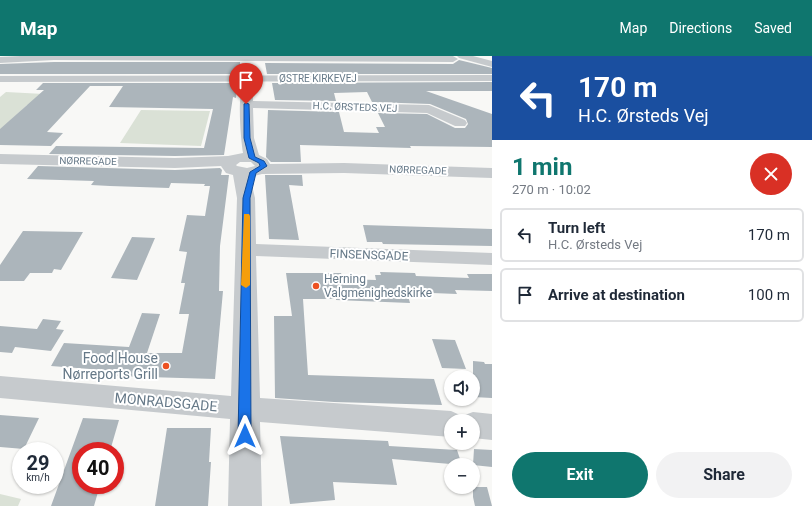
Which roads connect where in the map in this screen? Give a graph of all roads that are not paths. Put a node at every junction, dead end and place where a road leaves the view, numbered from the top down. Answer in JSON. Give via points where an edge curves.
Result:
{"nodes":[{"id":1,"x":55,"y":56,"type":"edge"},
{"id":2,"x":250,"y":57,"type":"edge"},
{"id":3,"x":463,"y":57,"type":"edge"},
{"id":4,"x":0,"y":60,"type":"edge"},
{"id":5,"x":492,"y":64,"type":"edge"},
{"id":6,"x":248,"y":78,"type":"junction"},
{"id":7,"x":492,"y":78,"type":"edge"},
{"id":8,"x":0,"y":79,"type":"edge"},
{"id":9,"x":246,"y":104,"type":"junction"},
{"id":10,"x":460,"y":123,"type":"dead end"},
{"id":11,"x":0,"y":159,"type":"edge"},
{"id":12,"x":246,"y":165,"type":"junction"},
{"id":13,"x":492,"y":173,"type":"edge"},
{"id":14,"x":246,"y":250,"type":"junction"},
{"id":15,"x":492,"y":259,"type":"edge"},
{"id":16,"x":0,"y":387,"type":"edge"},
{"id":17,"x":244,"y":409,"type":"junction"},
{"id":18,"x":444,"y":423,"type":"edge"},
{"id":19,"x":480,"y":426,"type":"edge"},
{"id":20,"x":492,"y":427,"type":"edge"},
{"id":21,"x":245,"y":506,"type":"edge"}],
"edges":[{"from":1,"to":2,"type":"street"},
{"from":1,"to":4,"type":"street"},
{"from":2,"to":3,"type":"street"},
{"from":2,"to":6,"type":"street"},
{"from":3,"to":5,"type":"street"},
{"from":6,"to":7,"type":"street","name":"ØSTRE KIRKEVEJ"},
{"from":6,"to":8,"type":"street","name":"ØSTRE KIRKEVEJ"},
{"from":6,"to":9,"type":"street"},
{"from":9,"to":10,"type":"street","name":"H.C. ØRSTEDS VEJ","via":[[429,110]]},
{"from":9,"to":12,"type":"street"},
{"from":11,"to":12,"type":"street","name":"NØRREGADE"},
{"from":12,"to":13,"type":"street","name":"NØRREGADE"},
{"from":12,"to":14,"type":"street"},
{"from":14,"to":15,"type":"street","name":"FINSENSGADE"},
{"from":14,"to":17,"type":"street"},
{"from":16,"to":17,"type":"street","name":"MONRADSGADE"},
{"from":17,"to":18,"type":"street","name":"MONRADSGADE"},
{"from":17,"to":21,"type":"street"},
{"from":19,"to":20,"type":"street"}]}
